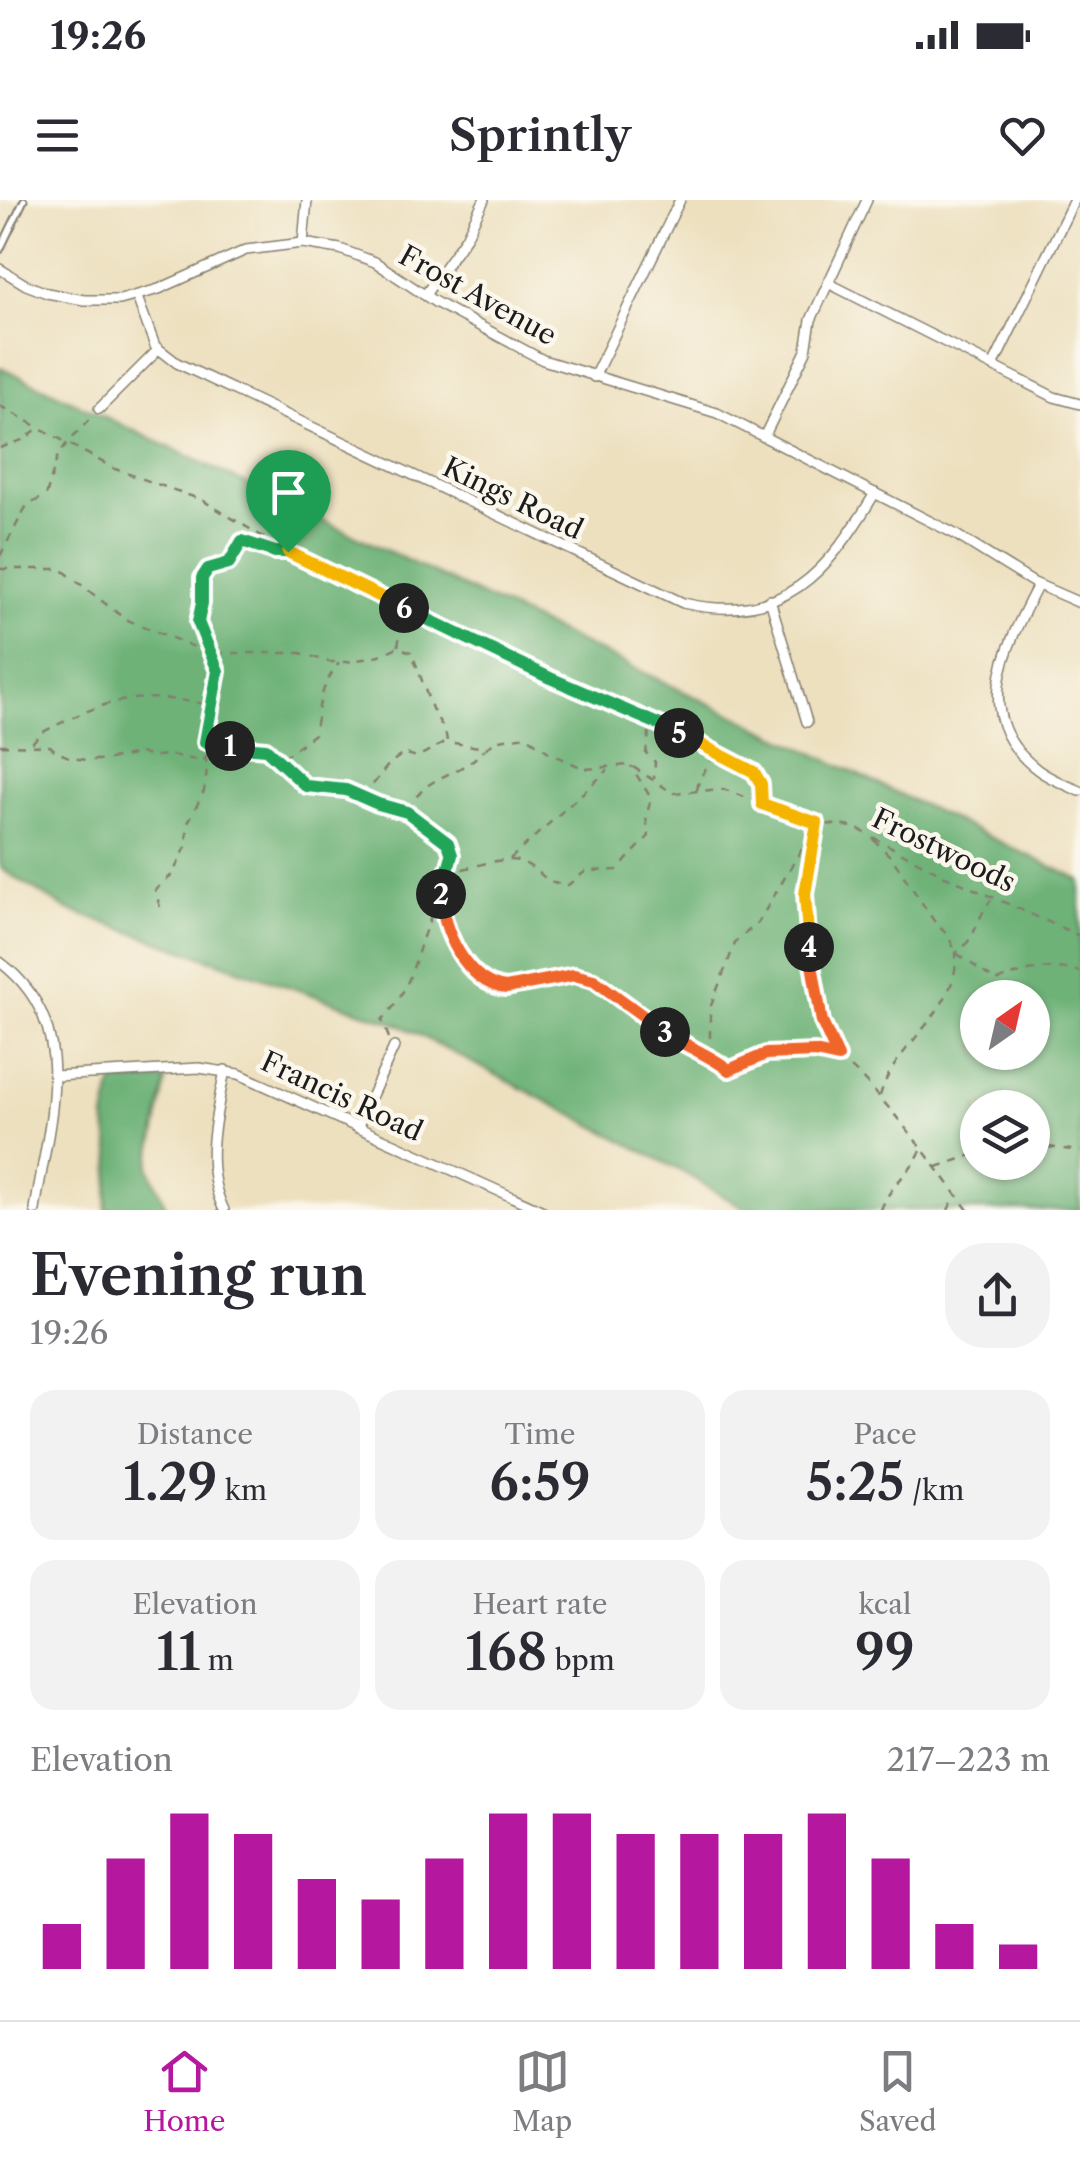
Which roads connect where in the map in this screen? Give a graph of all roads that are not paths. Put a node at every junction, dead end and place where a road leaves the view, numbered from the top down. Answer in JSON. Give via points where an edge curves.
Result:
{"nodes":[{"id":1,"x":24,"y":200,"type":"edge"},
{"id":2,"x":307,"y":200,"type":"edge"},
{"id":3,"x":484,"y":200,"type":"edge"},
{"id":4,"x":680,"y":200,"type":"edge"},
{"id":5,"x":868,"y":200,"type":"edge"},
{"id":6,"x":1074,"y":200,"type":"edge"},
{"id":7,"x":303,"y":244,"type":"junction"},
{"id":8,"x":0,"y":250,"type":"edge"},
{"id":9,"x":0,"y":270,"type":"edge"},
{"id":10,"x":828,"y":283,"type":"junction"},
{"id":11,"x":425,"y":295,"type":"junction"},
{"id":12,"x":137,"y":297,"type":"junction"},
{"id":13,"x":158,"y":350,"type":"junction"},
{"id":14,"x":993,"y":366,"type":"junction"},
{"id":15,"x":594,"y":377,"type":"junction"},
{"id":16,"x":1080,"y":404,"type":"edge"},
{"id":17,"x":99,"y":408,"type":"road end"},
{"id":18,"x":764,"y":437,"type":"junction"},
{"id":19,"x":875,"y":493,"type":"junction"},
{"id":20,"x":1038,"y":585,"type":"junction"},
{"id":21,"x":770,"y":600,"type":"junction"},
{"id":22,"x":1080,"y":603,"type":"edge"},
{"id":23,"x":807,"y":722,"type":"dead end"},
{"id":24,"x":1080,"y":792,"type":"edge"},
{"id":25,"x":0,"y":962,"type":"edge"},
{"id":26,"x":394,"y":1046,"type":"road end"},
{"id":27,"x":225,"y":1070,"type":"junction"},
{"id":28,"x":54,"y":1076,"type":"junction"},
{"id":29,"x":357,"y":1128,"type":"junction"},
{"id":30,"x":35,"y":1210,"type":"edge"},
{"id":31,"x":224,"y":1210,"type":"edge"},
{"id":32,"x":542,"y":1210,"type":"edge"}],
"edges":[{"from":1,"to":8,"type":"lane"},
{"from":2,"to":7,"type":"street"},
{"from":3,"to":11,"type":"street"},
{"from":4,"to":15,"type":"street"},
{"from":5,"to":10,"type":"street"},
{"from":6,"to":14,"type":"street"},
{"from":7,"to":11,"type":"street","name":"Frost Avenue","via":[[358,255]]},
{"from":7,"to":12,"type":"street","name":"Frost Avenue","via":[[246,250]]},
{"from":9,"to":12,"type":"street","name":"Frost Avenue","via":[[64,297]]},
{"from":10,"to":14,"type":"street"},
{"from":10,"to":18,"type":"street","via":[[806,351]]},
{"from":11,"to":15,"type":"street","name":"Frost Avenue","via":[[544,360]]},
{"from":12,"to":13,"type":"street"},
{"from":13,"to":17,"type":"street"},
{"from":13,"to":21,"type":"street","name":"Kings Road","via":[[668,598],[713,608]]},
{"from":14,"to":16,"type":"street"},
{"from":15,"to":18,"type":"street","name":"Frost Avenue","via":[[692,403]]},
{"from":18,"to":19,"type":"street","name":"Frost Avenue"},
{"from":19,"to":20,"type":"street","name":"Frost Avenue"},
{"from":19,"to":21,"type":"street","name":"Kings Road","via":[[826,567]]},
{"from":20,"to":22,"type":"street","name":"Frost Avenue"},
{"from":20,"to":24,"type":"street","via":[[1002,659],[1000,712],[1026,759]]},
{"from":21,"to":23,"type":"street"},
{"from":25,"to":28,"type":"street","via":[[42,1010],[54,1048]]},
{"from":26,"to":29,"type":"street"},
{"from":27,"to":28,"type":"street","name":"Francis Road"},
{"from":27,"to":29,"type":"street","name":"Francis Road"},
{"from":27,"to":31,"type":"street","via":[[211,1152]]},
{"from":28,"to":30,"type":"street"},
{"from":29,"to":32,"type":"street","name":"Francis Road"}]}
